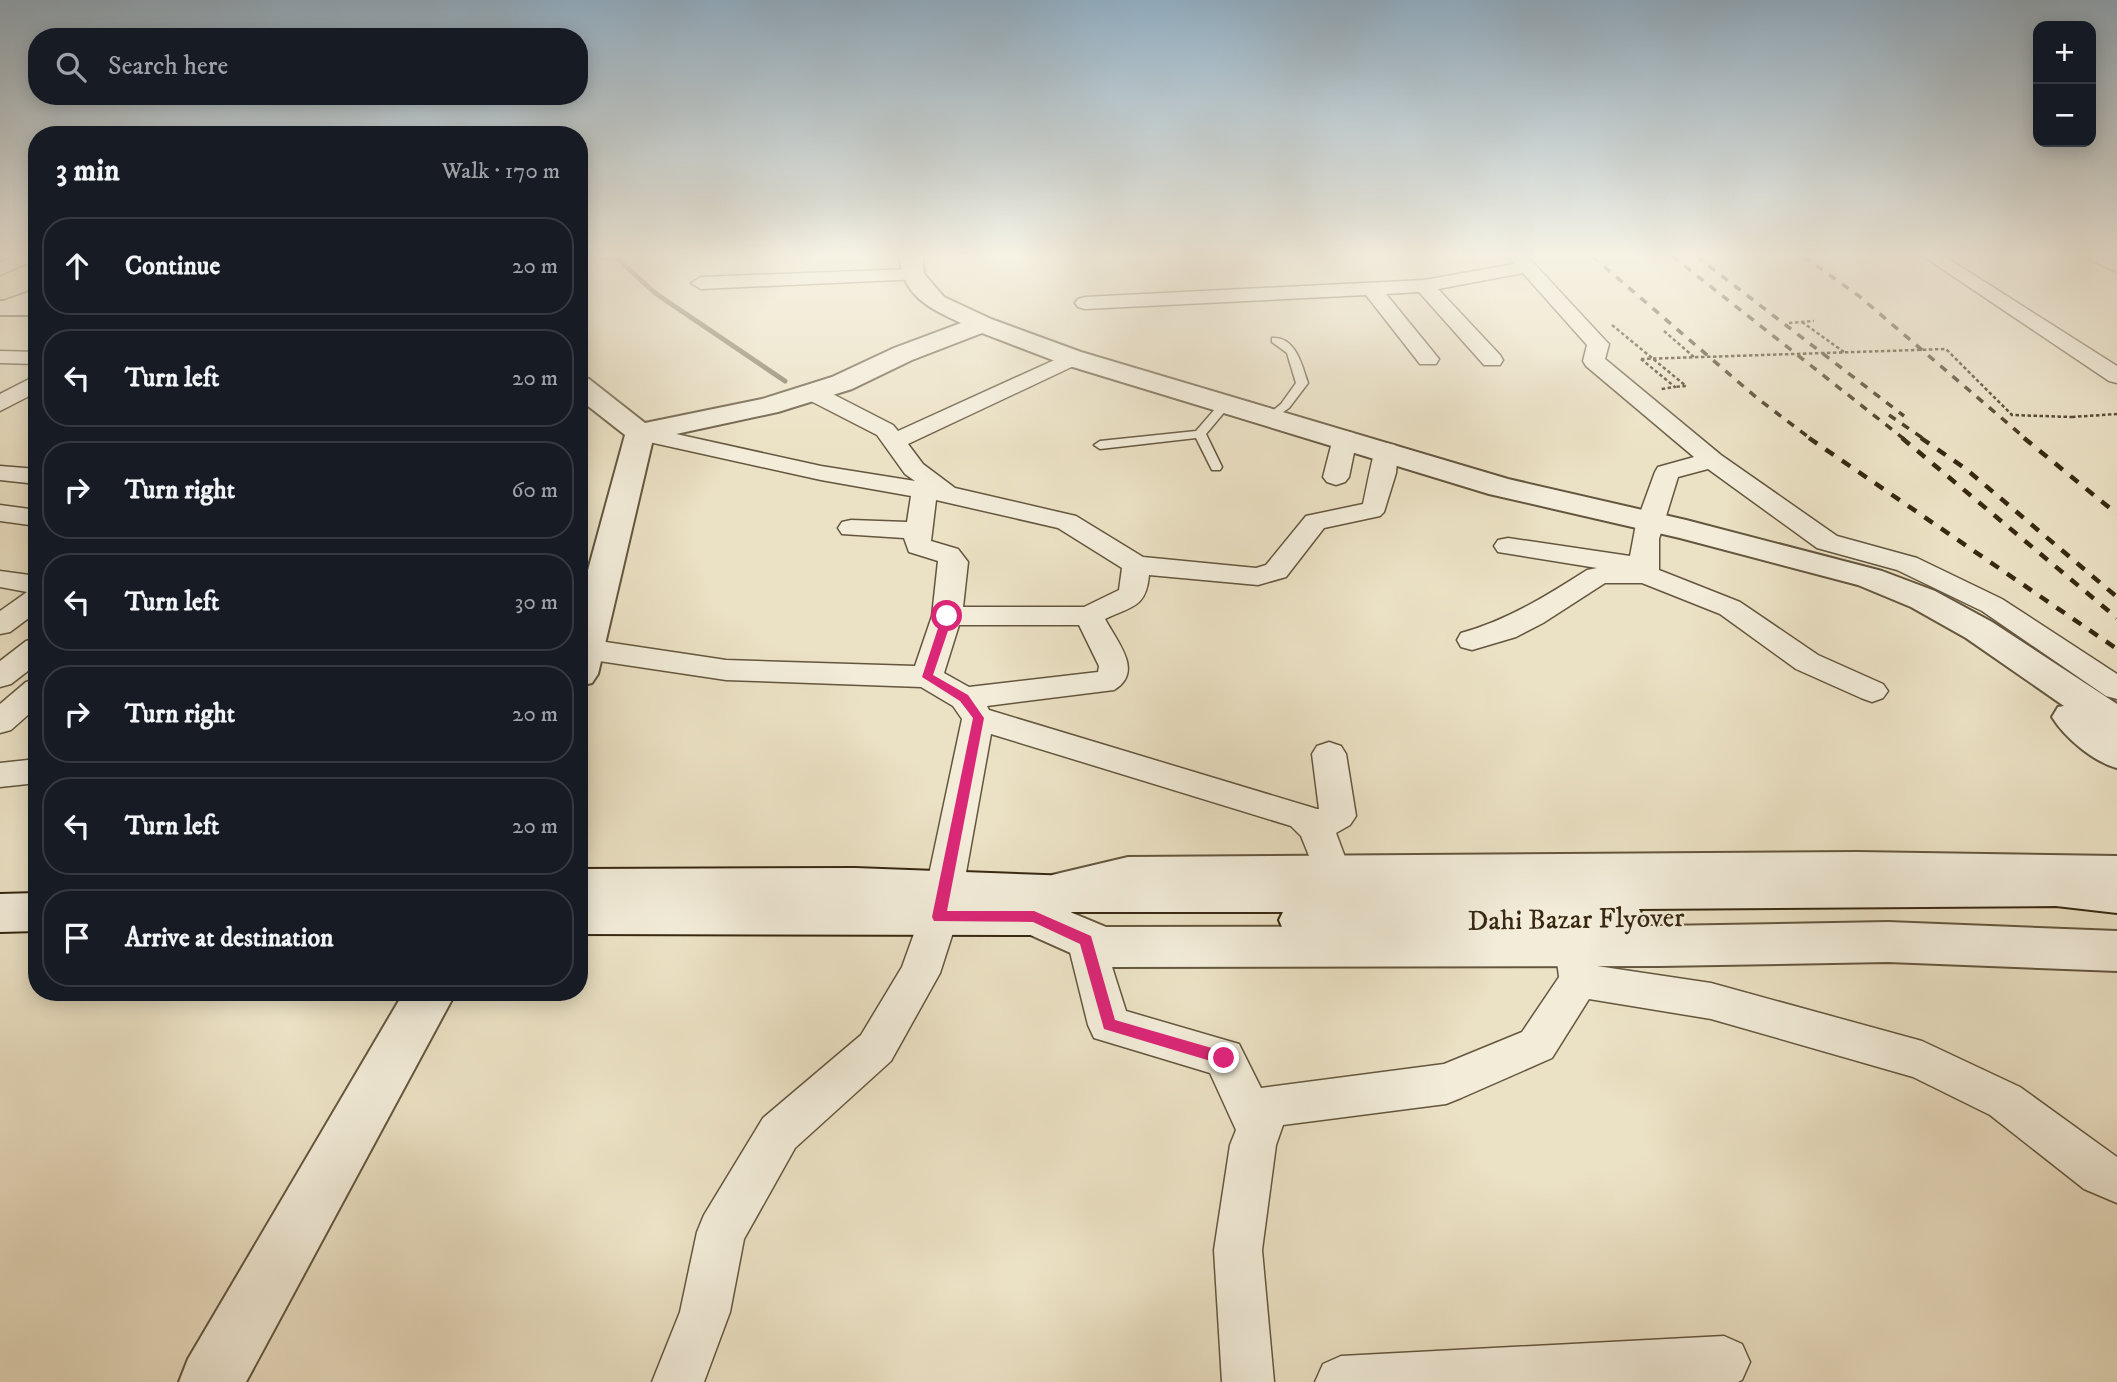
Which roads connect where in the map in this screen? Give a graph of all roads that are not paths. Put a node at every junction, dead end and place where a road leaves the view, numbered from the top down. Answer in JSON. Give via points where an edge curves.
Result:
{"nodes":[{"id":1,"x":975,"y":320,"type":"edge"},
{"id":2,"x":1397,"y":320,"type":"edge"},
{"id":3,"x":1456,"y":320,"type":"edge"},
{"id":4,"x":1577,"y":320,"type":"edge"},
{"id":5,"x":2031,"y":320,"type":"edge"},
{"id":6,"x":982,"y":324,"type":"junction"},
{"id":7,"x":1276,"y":340,"type":"dead end"},
{"id":8,"x":0,"y":356,"type":"edge"},
{"id":9,"x":28,"y":358,"type":"edge"},
{"id":10,"x":1072,"y":358,"type":"junction"},
{"id":11,"x":1428,"y":359,"type":"dead end"},
{"id":12,"x":1492,"y":360,"type":"dead end"},
{"id":13,"x":2117,"y":376,"type":"edge"},
{"id":14,"x":28,"y":387,"type":"edge"},
{"id":15,"x":811,"y":392,"type":"junction"},
{"id":16,"x":588,"y":397,"type":"edge"},
{"id":17,"x":3,"y":402,"type":"edge"},
{"id":18,"x":28,"y":402,"type":"edge"},
{"id":19,"x":1226,"y":403,"type":"junction"},
{"id":20,"x":1271,"y":417,"type":"junction"},
{"id":21,"x":640,"y":433,"type":"junction"},
{"id":22,"x":1200,"y":433,"type":"junction"},
{"id":23,"x":1345,"y":438,"type":"junction"},
{"id":24,"x":894,"y":442,"type":"junction"},
{"id":25,"x":1100,"y":445,"type":"dead end"},
{"id":26,"x":1386,"y":450,"type":"junction"},
{"id":27,"x":1712,"y":460,"type":"junction"},
{"id":28,"x":1216,"y":467,"type":"dead end"},
{"id":29,"x":0,"y":473,"type":"edge"},
{"id":30,"x":28,"y":476,"type":"edge"},
{"id":31,"x":1336,"y":477,"type":"dead end"},
{"id":32,"x":937,"y":493,"type":"junction"},
{"id":33,"x":0,"y":513,"type":"edge"},
{"id":34,"x":28,"y":517,"type":"edge"},
{"id":35,"x":1650,"y":522,"type":"junction"},
{"id":36,"x":851,"y":528,"type":"dead end"},
{"id":37,"x":919,"y":531,"type":"junction"},
{"id":38,"x":1508,"y":546,"type":"dead end"},
{"id":39,"x":1136,"y":565,"type":"junction"},
{"id":40,"x":1645,"y":571,"type":"junction"},
{"id":41,"x":0,"y":579,"type":"edge"},
{"id":42,"x":28,"y":584,"type":"edge"},
{"id":43,"x":28,"y":605,"type":"edge"},
{"id":44,"x":947,"y":616,"type":"junction"},
{"id":45,"x":1089,"y":616,"type":"junction"},
{"id":46,"x":0,"y":625,"type":"edge"},
{"id":47,"x":588,"y":634,"type":"edge"},
{"id":48,"x":1472,"y":639,"type":"dead end"},
{"id":49,"x":28,"y":655,"type":"edge"},
{"id":50,"x":588,"y":658,"type":"edge"},
{"id":51,"x":0,"y":677,"type":"edge"},
{"id":52,"x":927,"y":677,"type":"junction"},
{"id":53,"x":2117,"y":690,"type":"edge"},
{"id":54,"x":1872,"y":691,"type":"dead end"},
{"id":55,"x":28,"y":697,"type":"edge"},
{"id":56,"x":971,"y":708,"type":"junction"},
{"id":57,"x":0,"y":722,"type":"edge"},
{"id":58,"x":2117,"y":723,"type":"edge"},
{"id":59,"x":1329,"y":754,"type":"dead end"},
{"id":60,"x":2117,"y":754,"type":"edge"},
{"id":61,"x":28,"y":772,"type":"edge"},
{"id":62,"x":0,"y":775,"type":"edge"},
{"id":63,"x":1310,"y":823,"type":"junction"},
{"id":64,"x":1333,"y":873,"type":"junction"},
{"id":65,"x":2117,"y":874,"type":"edge"},
{"id":66,"x":588,"y":887,"type":"edge"},
{"id":67,"x":0,"y":889,"type":"edge"},
{"id":68,"x":28,"y":889,"type":"edge"},
{"id":69,"x":2117,"y":895,"type":"edge"},
{"id":70,"x":942,"y":902,"type":"junction"},
{"id":71,"x":1043,"y":904,"type":"junction"},
{"id":72,"x":28,"y":912,"type":"edge"},
{"id":73,"x":0,"y":913,"type":"edge"},
{"id":74,"x":588,"y":915,"type":"edge"},
{"id":75,"x":1096,"y":917,"type":"junction"},
{"id":76,"x":2117,"y":917,"type":"edge"},
{"id":77,"x":2117,"y":951,"type":"edge"},
{"id":78,"x":1577,"y":963,"type":"junction"},
{"id":79,"x":426,"y":1001,"type":"edge"},
{"id":80,"x":1259,"y":1130,"type":"junction"},
{"id":81,"x":2117,"y":1180,"type":"edge"},
{"id":82,"x":1724,"y":1362,"type":"dead end"},
{"id":83,"x":211,"y":1382,"type":"edge"},
{"id":84,"x":678,"y":1382,"type":"edge"},
{"id":85,"x":1248,"y":1382,"type":"edge"},
{"id":86,"x":1341,"y":1382,"type":"edge"}],
"edges":[{"from":1,"to":6,"type":"street"},
{"from":2,"to":11,"type":"street"},
{"from":3,"to":12,"type":"street"},
{"from":4,"to":27,"type":"street","via":[[1598,344],[1594,361]]},
{"from":5,"to":13,"type":"street"},
{"from":6,"to":10,"type":"street"},
{"from":6,"to":15,"type":"street"},
{"from":7,"to":20,"type":"lane","via":[[1292,352],[1302,383]]},
{"from":8,"to":9,"type":"street"},
{"from":10,"to":19,"type":"street"},
{"from":10,"to":24,"type":"street"},
{"from":14,"to":17,"type":"street"},
{"from":15,"to":21,"type":"street","via":[[768,406]]},
{"from":15,"to":24,"type":"street","via":[[885,430]]},
{"from":16,"to":21,"type":"street"},
{"from":17,"to":18,"type":"street"},
{"from":19,"to":20,"type":"street"},
{"from":19,"to":22,"type":"lane"},
{"from":20,"to":23,"type":"street"},
{"from":21,"to":32,"type":"street"},
{"from":21,"to":47,"type":"street"},
{"from":22,"to":25,"type":"lane"},
{"from":22,"to":28,"type":"lane"},
{"from":23,"to":26,"type":"street"},
{"from":23,"to":31,"type":"street"},
{"from":24,"to":32,"type":"street"},
{"from":26,"to":35,"type":"street","via":[[1500,487]]},
{"from":26,"to":39,"type":"street","via":[[1375,506],[1315,522],[1276,570],[1258,577]]},
{"from":27,"to":35,"type":"street","via":[[1667,472]]},
{"from":27,"to":53,"type":"street","via":[[1828,542],[1907,564],[1992,605]]},
{"from":29,"to":30,"type":"street"},
{"from":32,"to":37,"type":"street"},
{"from":32,"to":39,"type":"street","via":[[1067,522]]},
{"from":33,"to":34,"type":"street"},
{"from":35,"to":40,"type":"street"},
{"from":35,"to":58,"type":"street","via":[[1870,578],[1923,599],[1979,630]]},
{"from":35,"to":60,"type":"street","via":[[1687,546],[1865,592],[1925,619],[2002,666]]},
{"from":36,"to":37,"type":"street"},
{"from":37,"to":44,"type":"street","via":[[919,546],[948,555],[954,562]]},
{"from":38,"to":40,"type":"street"},
{"from":39,"to":45,"type":"street","via":[[1133,594]]},
{"from":40,"to":48,"type":"street","via":[[1597,576],[1524,621]]},
{"from":40,"to":54,"type":"street","via":[[1730,608],[1807,662]]},
{"from":41,"to":42,"type":"street"},
{"from":43,"to":46,"type":"street"},
{"from":44,"to":45,"type":"street"},
{"from":44,"to":52,"type":"street"},
{"from":45,"to":56,"type":"street","via":[[1114,666],[1113,677],[1103,683]]},
{"from":49,"to":51,"type":"street"},
{"from":50,"to":52,"type":"street","via":[[726,670]]},
{"from":52,"to":56,"type":"street"},
{"from":55,"to":57,"type":"street"},
{"from":56,"to":63,"type":"street"},
{"from":56,"to":70,"type":"street"},
{"from":59,"to":63,"type":"street","via":[[1338,816],[1329,822]]},
{"from":61,"to":62,"type":"street"},
{"from":63,"to":64,"type":"street"},
{"from":64,"to":65,"type":"street","via":[[1969,870]]},
{"from":64,"to":71,"type":"street","via":[[1128,875]]},
{"from":66,"to":70,"type":"street"},
{"from":67,"to":68,"type":"street"},
{"from":69,"to":75,"type":"street","name":"Dahi Bazar Flyover","via":[[2056,888],[1542,890]]},
{"from":70,"to":71,"type":"street"},
{"from":70,"to":74,"type":"street"},
{"from":70,"to":84,"type":"street","via":[[920,973],[876,1048],[779,1133],[721,1232],[705,1312]]},
{"from":71,"to":75,"type":"street"},
{"from":72,"to":73,"type":"street"},
{"from":75,"to":76,"type":"street","name":"Dahi Bazar Flyover","via":[[1405,922],[2043,911]]},
{"from":75,"to":78,"type":"street","via":[[1102,947]]},
{"from":75,"to":80,"type":"street","via":[[1109,1025],[1224,1058]]},
{"from":77,"to":78,"type":"street","via":[[1921,942]]},
{"from":78,"to":80,"type":"street","via":[[1537,1045],[1446,1084],[1268,1106]]},
{"from":78,"to":81,"type":"street","via":[[1922,1059],[2005,1101],[2099,1174]]},
{"from":79,"to":83,"type":"street"},
{"from":80,"to":85,"type":"street","via":[[1238,1250]]},
{"from":82,"to":86,"type":"street"}]}
